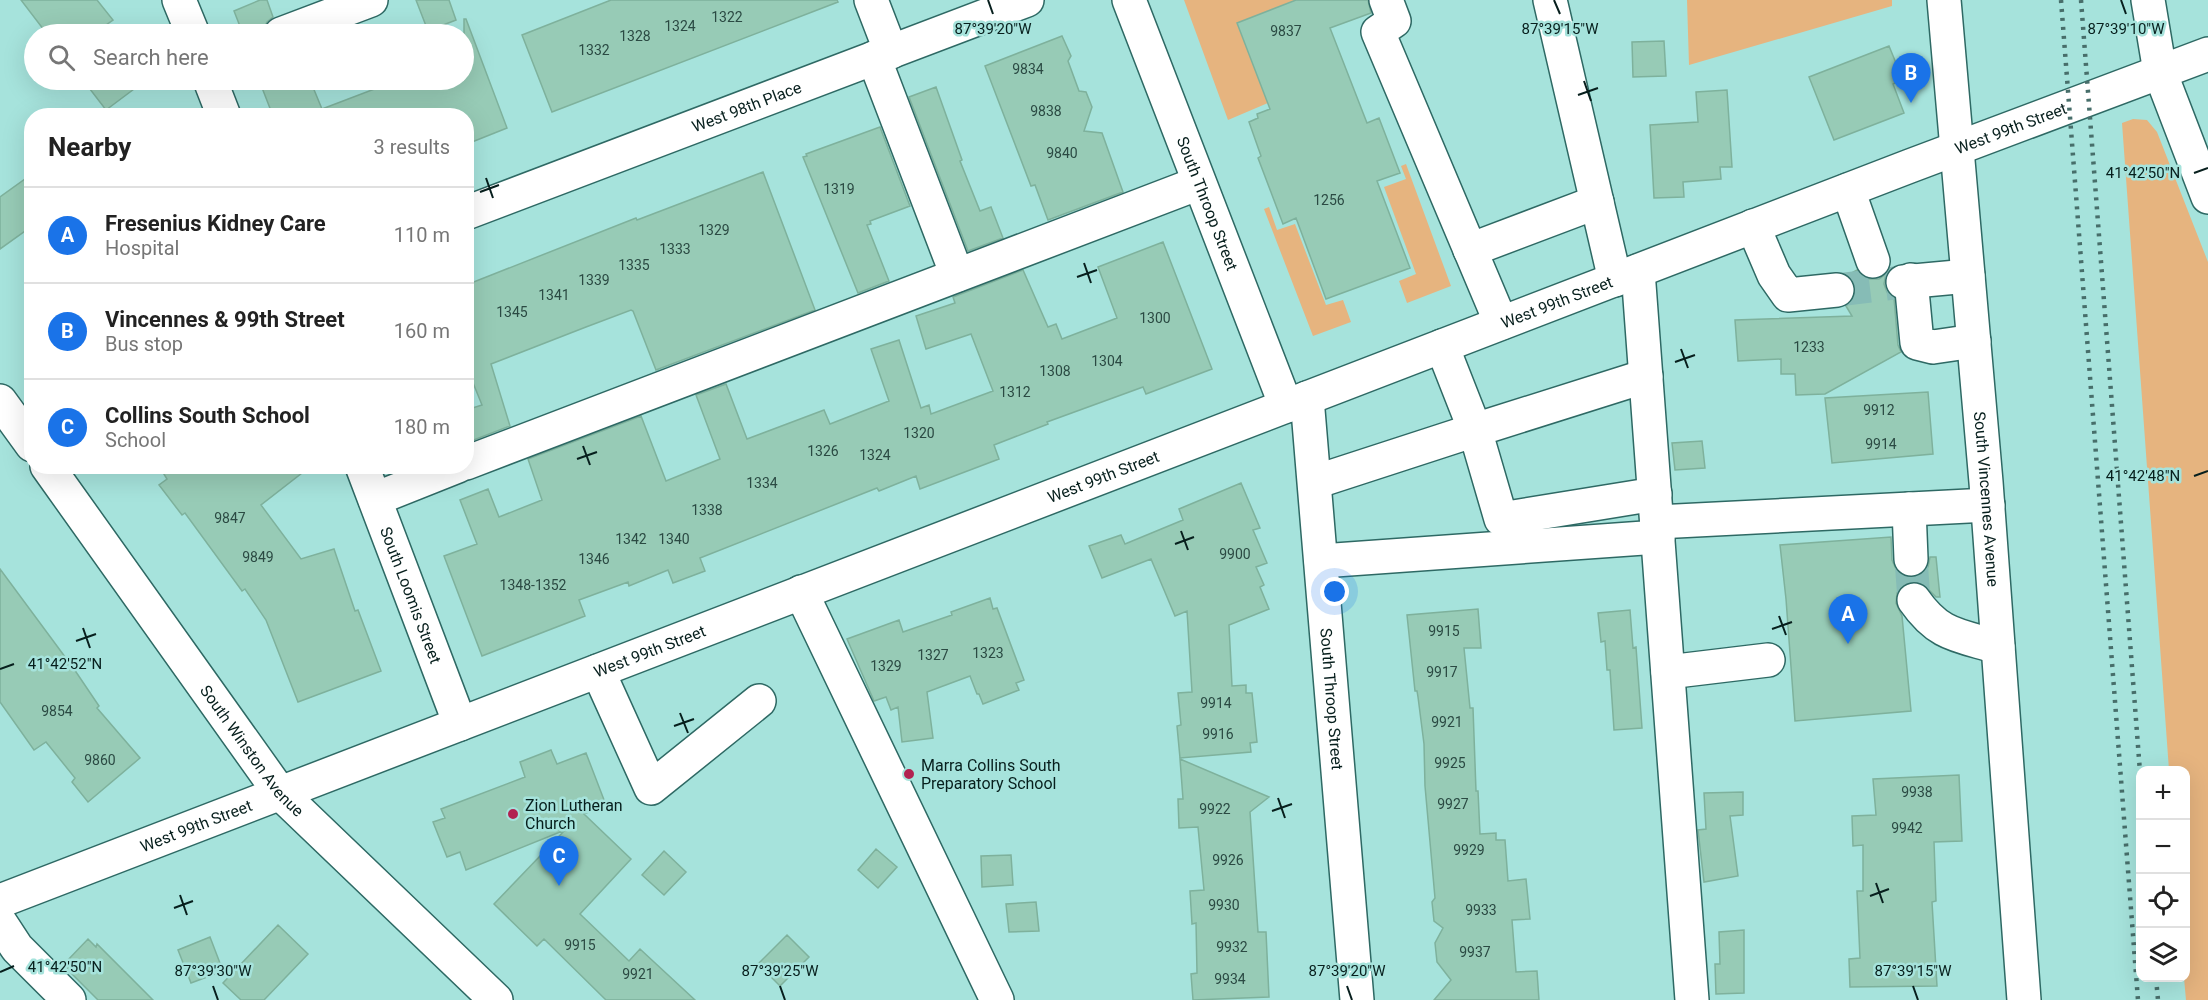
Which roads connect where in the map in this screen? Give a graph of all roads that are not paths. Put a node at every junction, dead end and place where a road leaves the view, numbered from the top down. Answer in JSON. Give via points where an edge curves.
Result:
{"nodes":[{"id":1,"x":179,"y":0,"type":"edge"},
{"id":2,"x":371,"y":0,"type":"edge"},
{"id":3,"x":871,"y":0,"type":"edge"},
{"id":4,"x":1027,"y":0,"type":"edge"},
{"id":5,"x":1129,"y":0,"type":"edge"},
{"id":6,"x":1386,"y":0,"type":"edge"},
{"id":7,"x":1550,"y":0,"type":"edge"},
{"id":8,"x":1944,"y":0,"type":"edge"},
{"id":9,"x":2148,"y":0,"type":"edge"},
{"id":10,"x":188,"y":24,"type":"edge"},
{"id":11,"x":307,"y":24,"type":"edge"},
{"id":12,"x":2208,"y":54,"type":"edge"},
{"id":13,"x":882,"y":55,"type":"junction"},
{"id":14,"x":2160,"y":72,"type":"junction"},
{"id":15,"x":214,"y":90,"type":"edge"},
{"id":16,"x":221,"y":108,"type":"edge"},
{"id":17,"x":1956,"y":148,"type":"junction"},
{"id":18,"x":1199,"y":183,"type":"junction"},
{"id":19,"x":1848,"y":190,"type":"junction"},
{"id":20,"x":2208,"y":197,"type":"edge"},
{"id":21,"x":1597,"y":202,"type":"junction"},
{"id":22,"x":474,"y":210,"type":"edge"},
{"id":23,"x":1753,"y":226,"type":"junction"},
{"id":24,"x":1470,"y":250,"type":"junction"},
{"id":25,"x":1874,"y":261,"type":"dead end"},
{"id":26,"x":957,"y":275,"type":"junction"},
{"id":27,"x":1626,"y":275,"type":"junction"},
{"id":28,"x":1968,"y":276,"type":"junction"},
{"id":29,"x":1837,"y":290,"type":"tunnel mouth"},
{"id":30,"x":1501,"y":323,"type":"junction"},
{"id":31,"x":1974,"y":341,"type":"junction"},
{"id":32,"x":1442,"y":346,"type":"junction"},
{"id":33,"x":1646,"y":376,"type":"junction"},
{"id":34,"x":0,"y":401,"type":"edge"},
{"id":35,"x":1296,"y":402,"type":"junction"},
{"id":36,"x":1475,"y":430,"type":"junction"},
{"id":37,"x":24,"y":434,"type":"edge"},
{"id":38,"x":474,"y":460,"type":"edge"},
{"id":39,"x":53,"y":474,"type":"edge"},
{"id":40,"x":365,"y":474,"type":"edge"},
{"id":41,"x":438,"y":474,"type":"edge"},
{"id":42,"x":1315,"y":482,"type":"junction"},
{"id":43,"x":375,"y":499,"type":"junction"},
{"id":44,"x":1988,"y":505,"type":"junction"},
{"id":45,"x":1909,"y":509,"type":"junction"},
{"id":46,"x":1657,"y":518,"type":"junction"},
{"id":47,"x":1911,"y":559,"type":"tunnel mouth"},
{"id":48,"x":1321,"y":561,"type":"junction"},
{"id":49,"x":801,"y":592,"type":"junction"},
{"id":50,"x":1914,"y":600,"type":"tunnel mouth"},
{"id":51,"x":1998,"y":647,"type":"junction"},
{"id":52,"x":1768,"y":660,"type":"dead end"},
{"id":53,"x":598,"y":671,"type":"junction"},
{"id":54,"x":1668,"y":672,"type":"junction"},
{"id":55,"x":759,"y":701,"type":"dead end"},
{"id":56,"x":460,"y":724,"type":"junction"},
{"id":57,"x":280,"y":793,"type":"junction"},
{"id":58,"x":0,"y":900,"type":"edge"},
{"id":59,"x":0,"y":922,"type":"edge"},
{"id":60,"x":69,"y":1000,"type":"edge"},
{"id":61,"x":496,"y":1000,"type":"edge"},
{"id":62,"x":997,"y":1000,"type":"edge"},
{"id":63,"x":1357,"y":1000,"type":"edge"},
{"id":64,"x":1692,"y":1000,"type":"edge"},
{"id":65,"x":2024,"y":1000,"type":"edge"}],
"edges":[{"from":1,"to":10,"type":"street"},
{"from":2,"to":11,"type":"street"},
{"from":3,"to":13,"type":"street"},
{"from":4,"to":13,"type":"street","name":"West 98th Place"},
{"from":5,"to":18,"type":"street","name":"South Throop Street"},
{"from":6,"to":24,"type":"street","via":[[1394,21],[1378,32]]},
{"from":7,"to":21,"type":"street"},
{"from":8,"to":17,"type":"street","name":"South Vincennes Avenue"},
{"from":9,"to":14,"type":"street"},
{"from":12,"to":14,"type":"street","name":"West 99th Street"},
{"from":13,"to":22,"type":"street","name":"West 98th Place"},
{"from":13,"to":26,"type":"street"},
{"from":14,"to":17,"type":"street","name":"West 99th Street"},
{"from":14,"to":20,"type":"street"},
{"from":15,"to":16,"type":"street"},
{"from":17,"to":19,"type":"street","name":"West 99th Street"},
{"from":17,"to":28,"type":"street","name":"South Vincennes Avenue"},
{"from":18,"to":26,"type":"street"},
{"from":18,"to":35,"type":"street","name":"South Throop Street"},
{"from":19,"to":23,"type":"street","name":"West 99th Street"},
{"from":19,"to":25,"type":"street"},
{"from":21,"to":24,"type":"street"},
{"from":21,"to":27,"type":"street"},
{"from":23,"to":27,"type":"street","name":"West 99th Street"},
{"from":23,"to":29,"type":"street","via":[[1774,275],[1788,295]]},
{"from":24,"to":30,"type":"street"},
{"from":26,"to":38,"type":"street"},
{"from":27,"to":30,"type":"street","name":"West 99th Street"},
{"from":27,"to":33,"type":"street"},
{"from":28,"to":31,"type":"street","name":"South Vincennes Avenue"},
{"from":28,"to":31,"type":"street","via":[[1907,281],[1917,343],[1933,346]]},
{"from":30,"to":32,"type":"street","name":"West 99th Street"},
{"from":31,"to":44,"type":"street","name":"South Vincennes Avenue"},
{"from":32,"to":35,"type":"street","name":"West 99th Street"},
{"from":32,"to":36,"type":"street"},
{"from":33,"to":36,"type":"street"},
{"from":33,"to":46,"type":"street"},
{"from":34,"to":37,"type":"street"},
{"from":35,"to":42,"type":"street","name":"South Throop Street"},
{"from":35,"to":49,"type":"street","name":"West 99th Street"},
{"from":36,"to":42,"type":"street"},
{"from":36,"to":46,"type":"street","via":[[1501,519]]},
{"from":39,"to":57,"type":"street","name":"South Winston Avenue"},
{"from":40,"to":43,"type":"street","name":"South Loomis Street"},
{"from":41,"to":43,"type":"street"},
{"from":42,"to":48,"type":"street","name":"South Throop Street"},
{"from":43,"to":56,"type":"street","name":"South Loomis Street"},
{"from":44,"to":45,"type":"street"},
{"from":44,"to":51,"type":"street","name":"South Vincennes Avenue"},
{"from":45,"to":46,"type":"street"},
{"from":45,"to":47,"type":"street"},
{"from":46,"to":48,"type":"street"},
{"from":46,"to":54,"type":"street"},
{"from":48,"to":63,"type":"street","name":"South Throop Street"},
{"from":49,"to":53,"type":"street","name":"West 99th Street"},
{"from":49,"to":62,"type":"street"},
{"from":50,"to":51,"type":"street","via":[[1926,618],[1942,630]]},
{"from":51,"to":65,"type":"street","name":"South Vincennes Avenue"},
{"from":52,"to":54,"type":"street"},
{"from":53,"to":55,"type":"street","via":[[651,788]]},
{"from":53,"to":56,"type":"street","name":"West 99th Street"},
{"from":54,"to":64,"type":"street"},
{"from":56,"to":57,"type":"street","name":"West 99th Street"},
{"from":57,"to":58,"type":"street","name":"West 99th Street"},
{"from":57,"to":61,"type":"street","name":"South Winston Avenue"},
{"from":59,"to":60,"type":"street","via":[[17,948]]}]}
